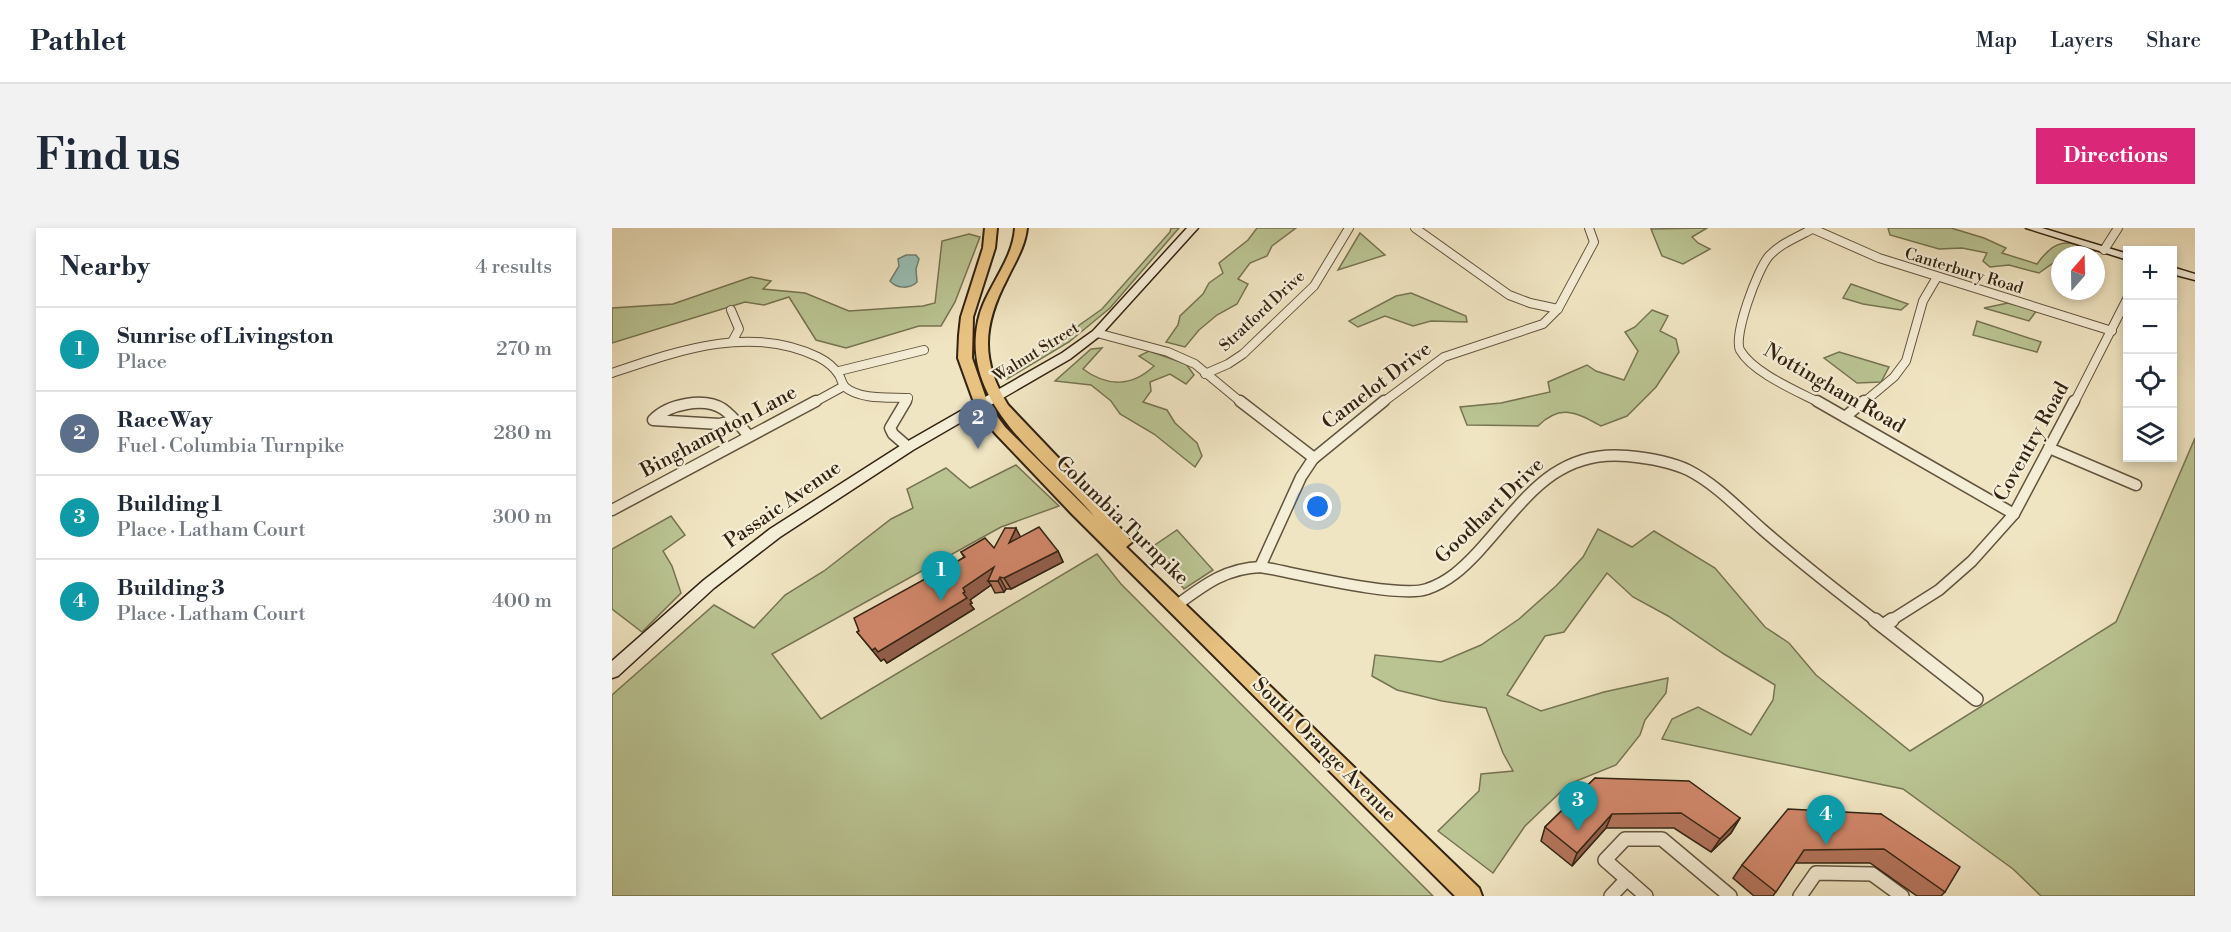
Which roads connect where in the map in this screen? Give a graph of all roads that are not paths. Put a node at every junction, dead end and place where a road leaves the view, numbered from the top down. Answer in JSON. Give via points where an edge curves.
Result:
{"nodes":[{"id":1,"x":991,"y":228,"type":"edge"},
{"id":2,"x":1020,"y":228,"type":"edge"},
{"id":3,"x":1192,"y":228,"type":"edge"},
{"id":4,"x":1349,"y":228,"type":"edge"},
{"id":5,"x":1415,"y":228,"type":"edge"},
{"id":6,"x":1589,"y":228,"type":"edge"},
{"id":7,"x":2031,"y":228,"type":"edge"},
{"id":8,"x":2118,"y":228,"type":"edge"},
{"id":9,"x":1812,"y":229,"type":"edge"},
{"id":10,"x":2091,"y":246,"type":"edge"},
{"id":11,"x":2105,"y":248,"type":"edge"},
{"id":12,"x":2105,"y":250,"type":"edge"},
{"id":13,"x":2123,"y":256,"type":"edge"},
{"id":14,"x":2177,"y":272,"type":"edge"},
{"id":15,"x":2195,"y":277,"type":"edge"},
{"id":16,"x":1936,"y":278,"type":"junction"},
{"id":17,"x":2126,"y":300,"type":"edge"},
{"id":18,"x":1558,"y":309,"type":"junction"},
{"id":19,"x":730,"y":310,"type":"dead end"},
{"id":20,"x":2112,"y":331,"type":"junction"},
{"id":21,"x":1097,"y":333,"type":"junction"},
{"id":22,"x":732,"y":342,"type":"junction"},
{"id":23,"x":924,"y":350,"type":"dead end"},
{"id":24,"x":838,"y":371,"type":"junction"},
{"id":25,"x":612,"y":373,"type":"edge"},
{"id":26,"x":1205,"y":374,"type":"junction"},
{"id":27,"x":844,"y":386,"type":"junction"},
{"id":28,"x":987,"y":401,"type":"junction"},
{"id":29,"x":1845,"y":417,"type":"junction"},
{"id":30,"x":734,"y":421,"type":"junction"},
{"id":31,"x":749,"y":436,"type":"junction"},
{"id":32,"x":908,"y":447,"type":"junction"},
{"id":33,"x":2049,"y":448,"type":"junction"},
{"id":34,"x":1314,"y":458,"type":"junction"},
{"id":35,"x":2136,"y":485,"type":"dead end"},
{"id":36,"x":612,"y":510,"type":"edge"},
{"id":37,"x":2014,"y":514,"type":"junction"},
{"id":38,"x":1260,"y":567,"type":"junction"},
{"id":39,"x":1177,"y":605,"type":"junction"},
{"id":40,"x":1883,"y":626,"type":"junction"},
{"id":41,"x":612,"y":671,"type":"edge"},
{"id":42,"x":1976,"y":699,"type":"dead end"},
{"id":43,"x":1627,"y":879,"type":"junction"},
{"id":44,"x":1642,"y":895,"type":"edge"},
{"id":45,"x":1471,"y":896,"type":"edge"},
{"id":46,"x":1611,"y":896,"type":"edge"},
{"id":47,"x":1730,"y":896,"type":"edge"},
{"id":48,"x":1800,"y":896,"type":"edge"},
{"id":49,"x":1902,"y":896,"type":"edge"}],
"edges":[{"from":1,"to":28,"type":"main road","name":"Columbia Turnpike","via":[[989,248],[968,310],[965,336],[965,358]]},
{"from":2,"to":28,"type":"main road","name":"Columbia Turnpike","via":[[1020,240],[984,320],[980,342]]},
{"from":3,"to":21,"type":"street","name":"Walnut Street"},
{"from":4,"to":26,"type":"street","name":"Stratford Drive","via":[[1314,286],[1243,354]]},
{"from":5,"to":18,"type":"street","via":[[1509,295]]},
{"from":6,"to":18,"type":"street","name":"Camelot Drive","via":[[1594,242]]},
{"from":7,"to":10,"type":"street"},
{"from":8,"to":11,"type":"street"},
{"from":9,"to":16,"type":"street","name":"Canterbury Road"},
{"from":9,"to":29,"type":"street","name":"Nottingham Road","via":[[1778,248],[1760,268],[1738,337],[1739,348],[1765,373]]},
{"from":12,"to":13,"type":"street"},
{"from":14,"to":15,"type":"street"},
{"from":16,"to":20,"type":"street","name":"Canterbury Road"},
{"from":16,"to":29,"type":"street","via":[[1923,301],[1906,361],[1894,377]]},
{"from":17,"to":20,"type":"street","name":"Coventry Road"},
{"from":18,"to":34,"type":"street","name":"Camelot Drive","via":[[1543,324],[1444,357]]},
{"from":19,"to":22,"type":"street","via":[[739,329]]},
{"from":20,"to":33,"type":"street","name":"Coventry Road"},
{"from":21,"to":26,"type":"street","via":[[1179,356]]},
{"from":21,"to":28,"type":"street","name":"Walnut Street","via":[[1066,356]]},
{"from":22,"to":24,"type":"street","via":[[768,342],[801,349]]},
{"from":22,"to":25,"type":"street","via":[[676,351]]},
{"from":23,"to":24,"type":"street"},
{"from":24,"to":27,"type":"street"},
{"from":26,"to":34,"type":"street"},
{"from":27,"to":31,"type":"street","name":"Binghampton Lane"},
{"from":27,"to":32,"type":"street","via":[[858,394],[908,398],[891,428]]},
{"from":28,"to":32,"type":"street","name":"Passaic Avenue"},
{"from":28,"to":39,"type":"main road","name":"Columbia Turnpike","via":[[1005,414],[1095,507]]},
{"from":29,"to":37,"type":"street","name":"Nottingham Road"},
{"from":30,"to":30,"type":"street","via":[[721,407],[685,405],[664,410],[653,420],[719,424]]},
{"from":30,"to":31,"type":"street"},
{"from":31,"to":36,"type":"street","name":"Binghampton Lane"},
{"from":32,"to":41,"type":"street","name":"Passaic Avenue","via":[[744,556]]},
{"from":33,"to":35,"type":"street"},
{"from":33,"to":37,"type":"street","name":"Coventry Road"},
{"from":34,"to":38,"type":"street","name":"Camelot Drive","via":[[1301,477]]},
{"from":37,"to":40,"type":"street","name":"Coventry Road","via":[[1940,590]]},
{"from":38,"to":39,"type":"street","name":"Goodhart Drive","via":[[1218,574]]},
{"from":38,"to":40,"type":"street","name":"Goodhart Drive","via":[[1395,591],[1426,590],[1457,574],[1550,474],[1592,456],[1623,455],[1655,459],[1699,476]]},
{"from":39,"to":45,"type":"main road","name":"South Orange Avenue"},
{"from":40,"to":42,"type":"street","name":"Goodhart Drive"},
{"from":43,"to":44,"type":"street"},
{"from":43,"to":46,"type":"street"},
{"from":43,"to":47,"type":"street","via":[[1605,860],[1624,839],[1662,839]]},
{"from":48,"to":49,"type":"street","via":[[1816,873],[1872,874]]}]}
